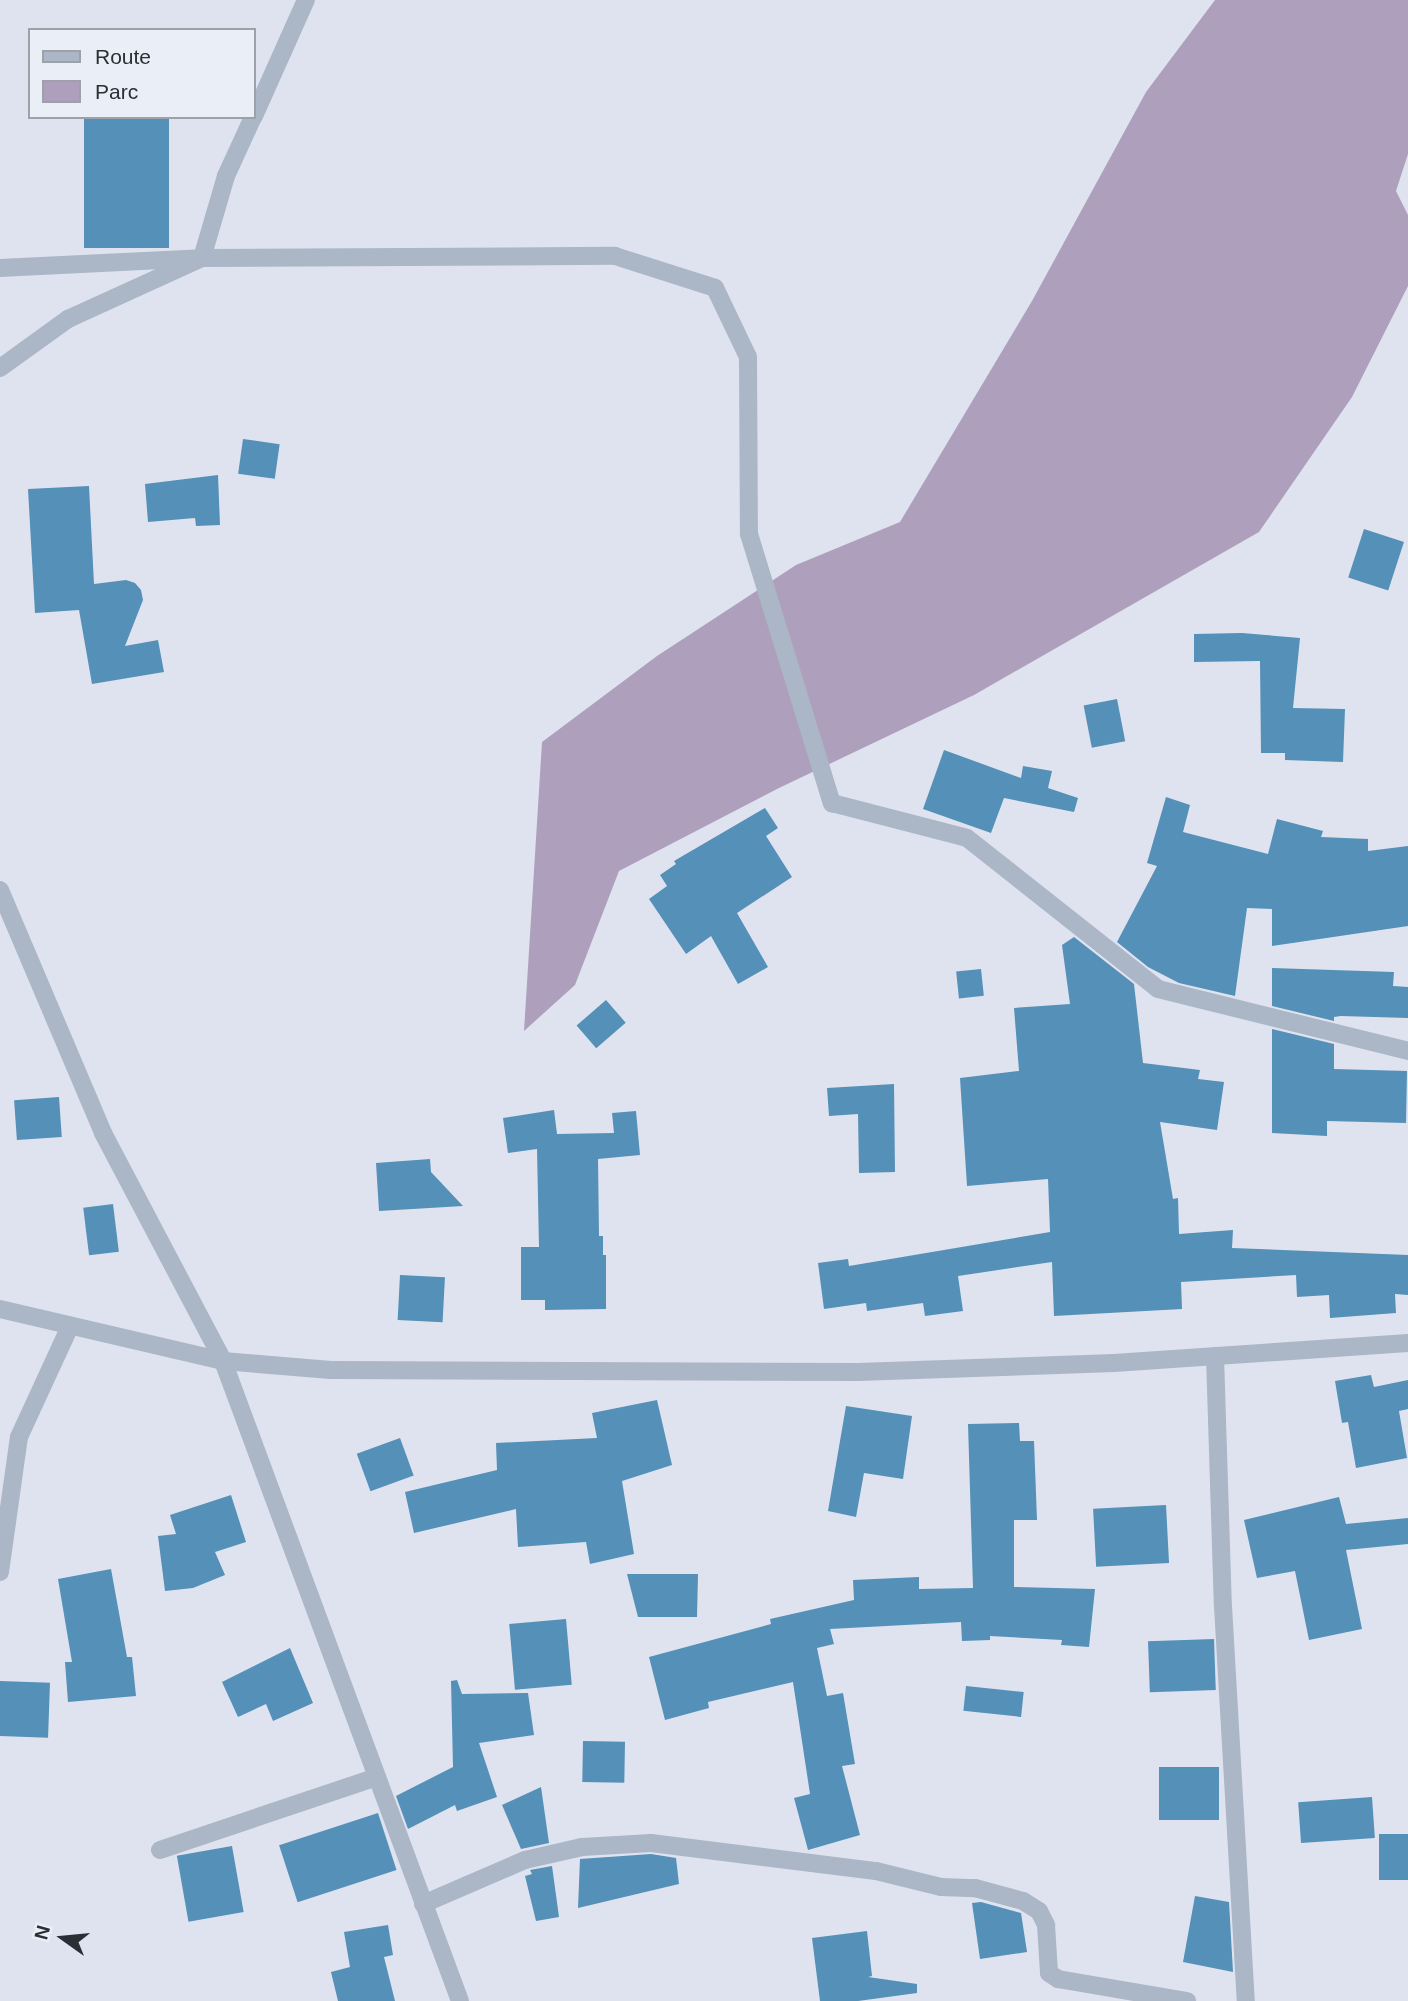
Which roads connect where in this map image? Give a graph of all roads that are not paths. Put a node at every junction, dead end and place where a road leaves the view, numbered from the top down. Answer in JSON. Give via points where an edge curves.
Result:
{"nodes":[{"id":1,"x":306,"y":0,"type":"edge"},
{"id":2,"x":256,"y":110,"type":"edge"},
{"id":3,"x":252,"y":119,"type":"edge"},
{"id":4,"x":202,"y":258,"type":"junction"},
{"id":5,"x":0,"y":268,"type":"edge"},
{"id":6,"x":0,"y":368,"type":"edge"},
{"id":7,"x":0,"y":890,"type":"edge"},
{"id":8,"x":1408,"y":1051,"type":"edge"},
{"id":9,"x":0,"y":1309,"type":"edge"},
{"id":10,"x":70,"y":1326,"type":"junction"},
{"id":11,"x":1408,"y":1343,"type":"edge"},
{"id":12,"x":1215,"y":1356,"type":"junction"},
{"id":13,"x":223,"y":1361,"type":"junction"},
{"id":14,"x":0,"y":1572,"type":"edge"},
{"id":15,"x":377,"y":1777,"type":"junction"},
{"id":16,"x":160,"y":1850,"type":"dead end"},
{"id":17,"x":423,"y":1904,"type":"junction"},
{"id":18,"x":460,"y":2001,"type":"edge"},
{"id":19,"x":1187,"y":2001,"type":"edge"},
{"id":20,"x":1246,"y":2001,"type":"edge"}],
"edges":[{"from":1,"to":2,"type":"street"},
{"from":3,"to":4,"type":"street","via":[[226,176]]},
{"from":4,"to":5,"type":"street"},
{"from":4,"to":6,"type":"street","via":[[68,319]]},
{"from":4,"to":8,"type":"street","via":[[615,256],[715,288],[748,357],[749,534],[832,803],[967,838],[1158,989]]},
{"from":7,"to":13,"type":"street","via":[[103,1133]]},
{"from":9,"to":10,"type":"street"},
{"from":10,"to":13,"type":"street"},
{"from":10,"to":14,"type":"street","via":[[19,1437]]},
{"from":11,"to":12,"type":"street"},
{"from":12,"to":13,"type":"street","via":[[858,1373],[345,1370]]},
{"from":12,"to":20,"type":"street","via":[[1223,1606]]},
{"from":13,"to":15,"type":"street"},
{"from":15,"to":16,"type":"street"},
{"from":15,"to":17,"type":"street"},
{"from":17,"to":18,"type":"street"},
{"from":17,"to":19,"type":"street","via":[[525,1860],[582,1847],[651,1843],[876,1871],[1023,1901],[1039,1911],[1046,1925],[1049,1973],[1058,1979]]}]}
